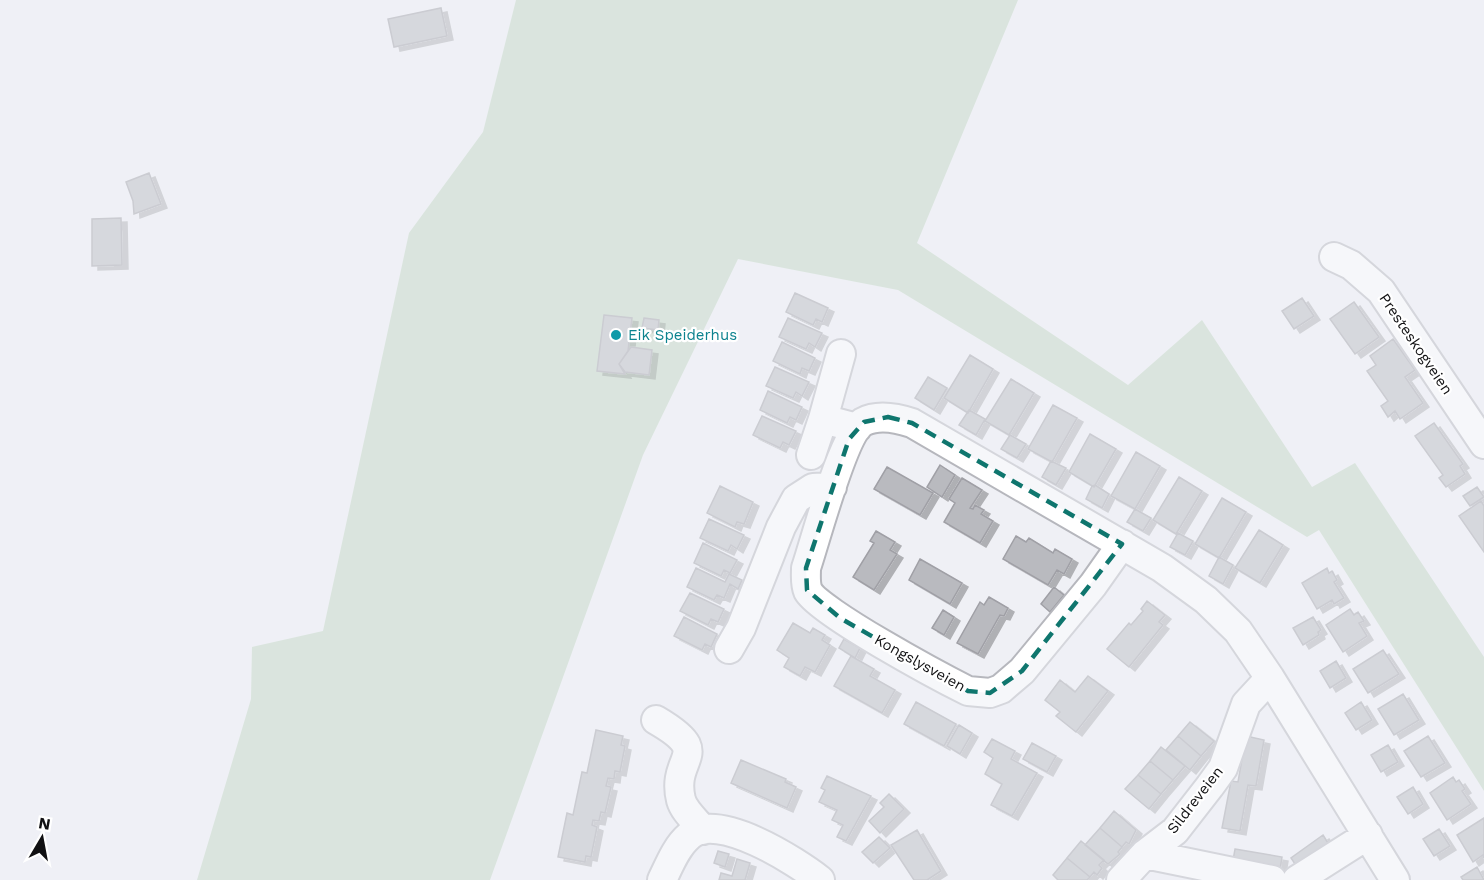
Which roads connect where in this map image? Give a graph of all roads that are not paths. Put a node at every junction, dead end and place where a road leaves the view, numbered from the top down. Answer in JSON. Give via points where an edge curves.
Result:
{"nodes":[{"id":1,"x":1334,"y":257,"type":"dead end"},
{"id":2,"x":841,"y":354,"type":"dead end"},
{"id":3,"x":823,"y":419,"type":"junction"},
{"id":4,"x":857,"y":428,"type":"junction"},
{"id":5,"x":1484,"y":444,"type":"edge"},
{"id":6,"x":811,"y":455,"type":"dead end"},
{"id":7,"x":832,"y":487,"type":"junction"},
{"id":8,"x":1122,"y":544,"type":"junction"},
{"id":9,"x":729,"y":649,"type":"dead end"},
{"id":10,"x":1270,"y":678,"type":"junction"},
{"id":11,"x":656,"y":720,"type":"dead end"},
{"id":12,"x":703,"y":830,"type":"junction"},
{"id":13,"x":1368,"y":835,"type":"junction"},
{"id":14,"x":1145,"y":854,"type":"junction"},
{"id":15,"x":662,"y":880,"type":"edge"},
{"id":16,"x":820,"y":880,"type":"edge"},
{"id":17,"x":1121,"y":880,"type":"edge"},
{"id":18,"x":1272,"y":880,"type":"edge"},
{"id":19,"x":1297,"y":880,"type":"edge"},
{"id":20,"x":1395,"y":880,"type":"edge"}],
"edges":[{"from":1,"to":5,"type":"street","name":"Presteskogveien","via":[[1351,265],[1381,291]]},
{"from":2,"to":3,"type":"street"},
{"from":3,"to":4,"type":"street"},
{"from":3,"to":6,"type":"street"},
{"from":4,"to":7,"type":"street","name":"Kongslysveien","via":[[849,439]]},
{"from":4,"to":8,"type":"street","via":[[864,422],[888,417],[912,423]]},
{"from":7,"to":8,"type":"street","name":"Kongslysveien","via":[[806,568],[807,590],[840,618],[946,680],[978,693],[1001,689],[1022,671]]},
{"from":7,"to":9,"type":"street","via":[[813,488],[796,498]]},
{"from":8,"to":10,"type":"street","via":[[1206,600],[1238,631]]},
{"from":10,"to":13,"type":"street"},
{"from":10,"to":14,"type":"street","name":"Sildreveien","via":[[1246,704],[1222,768],[1210,786],[1175,831]]},
{"from":11,"to":12,"type":"street","via":[[688,743],[680,798]]},
{"from":12,"to":15,"type":"street","via":[[690,834]]},
{"from":12,"to":16,"type":"street","via":[[738,834],[764,845]]},
{"from":13,"to":19,"type":"street"},
{"from":13,"to":20,"type":"street"},
{"from":14,"to":17,"type":"street","name":"Sildreveien"},
{"from":14,"to":18,"type":"street"}]}
